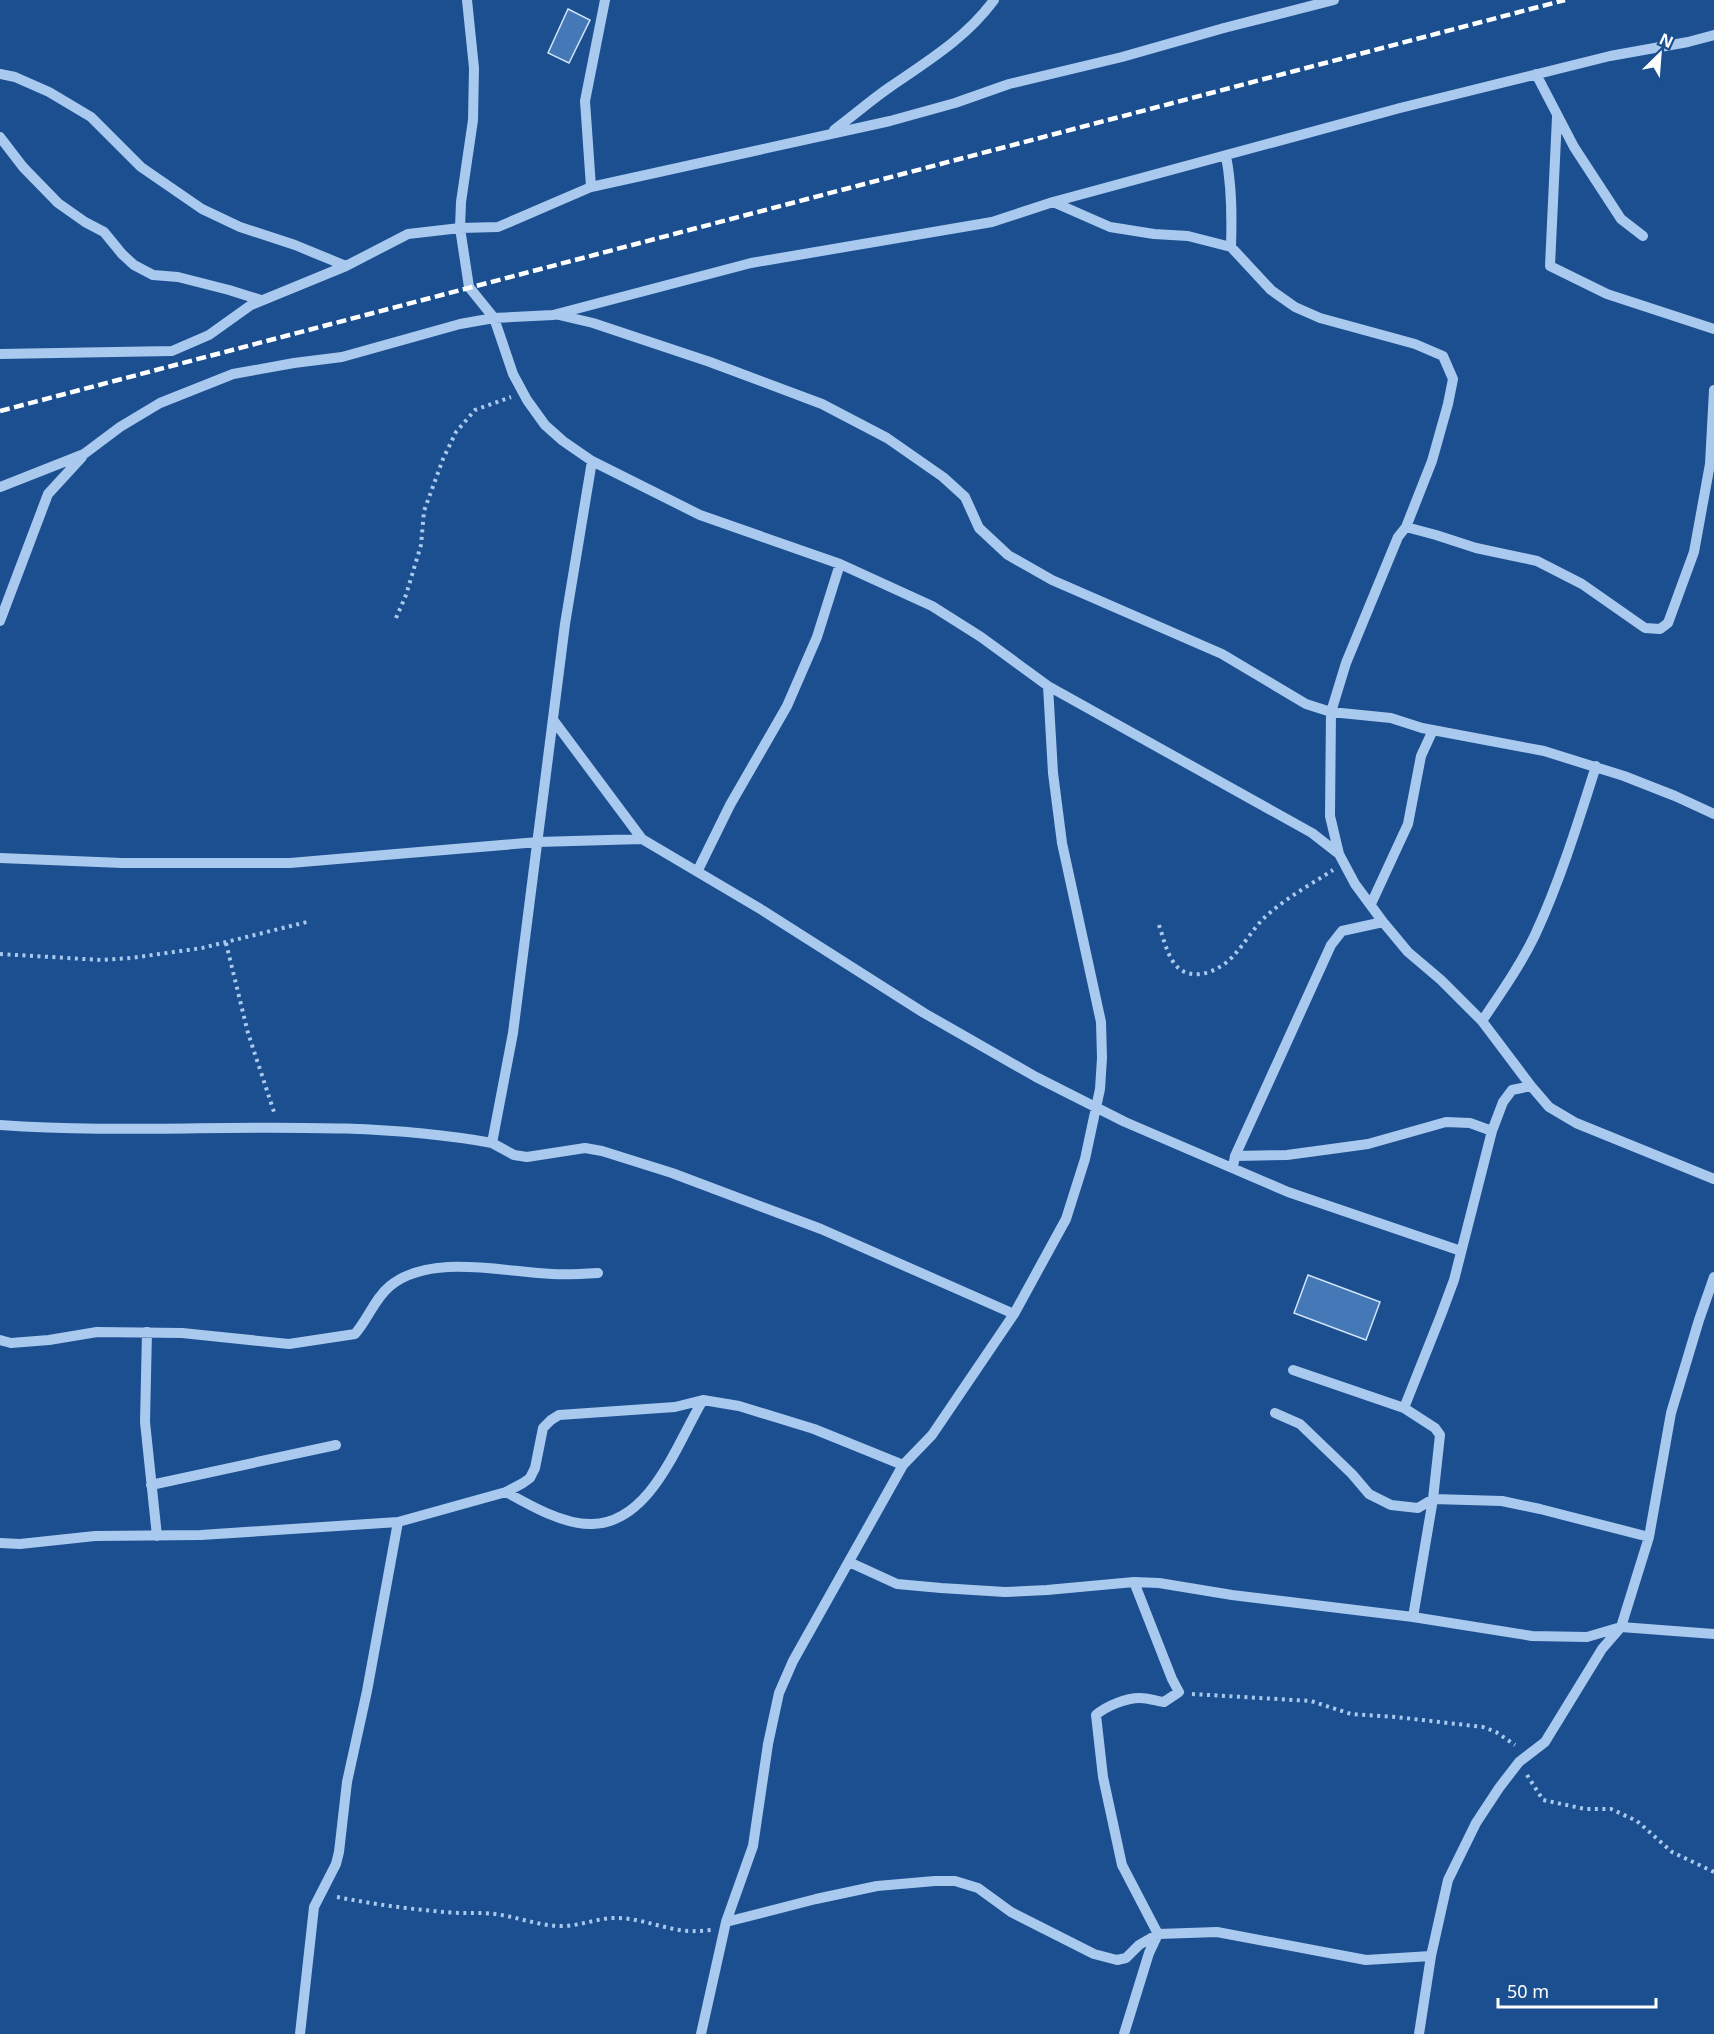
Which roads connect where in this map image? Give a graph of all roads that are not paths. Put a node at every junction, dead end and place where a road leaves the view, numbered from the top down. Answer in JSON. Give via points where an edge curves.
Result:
{"nodes":[{"id":1,"x":467,"y":0,"type":"edge"},
{"id":2,"x":605,"y":0,"type":"edge"},
{"id":3,"x":994,"y":0,"type":"edge"},
{"id":4,"x":1334,"y":0,"type":"edge"},
{"id":5,"x":1714,"y":35,"type":"edge"},
{"id":6,"x":1536,"y":74,"type":"junction"},
{"id":7,"x":0,"y":75,"type":"edge"},
{"id":8,"x":1557,"y":117,"type":"junction"},
{"id":9,"x":831,"y":132,"type":"junction"},
{"id":10,"x":0,"y":137,"type":"edge"},
{"id":11,"x":1226,"y":156,"type":"junction"},
{"id":12,"x":591,"y":187,"type":"junction"},
{"id":13,"x":1053,"y":202,"type":"junction"},
{"id":14,"x":460,"y":228,"type":"junction"},
{"id":15,"x":1643,"y":236,"type":"dead end"},
{"id":16,"x":1231,"y":247,"type":"junction"},
{"id":17,"x":346,"y":266,"type":"junction"},
{"id":18,"x":261,"y":300,"type":"junction"},
{"id":19,"x":553,"y":315,"type":"junction"},
{"id":20,"x":494,"y":318,"type":"junction"},
{"id":21,"x":1714,"y":329,"type":"edge"},
{"id":22,"x":0,"y":354,"type":"edge"},
{"id":23,"x":1714,"y":390,"type":"edge"},
{"id":24,"x":84,"y":454,"type":"junction"},
{"id":25,"x":592,"y":461,"type":"junction"},
{"id":26,"x":0,"y":487,"type":"edge"},
{"id":27,"x":1406,"y":527,"type":"junction"},
{"id":28,"x":840,"y":564,"type":"junction"},
{"id":29,"x":0,"y":621,"type":"edge"},
{"id":30,"x":1048,"y":686,"type":"junction"},
{"id":31,"x":1331,"y":712,"type":"junction"},
{"id":32,"x":554,"y":721,"type":"junction"},
{"id":33,"x":1432,"y":730,"type":"junction"},
{"id":34,"x":1596,"y":766,"type":"junction"},
{"id":35,"x":1714,"y":814,"type":"edge"},
{"id":36,"x":642,"y":839,"type":"junction"},
{"id":37,"x":538,"y":842,"type":"junction"},
{"id":38,"x":0,"y":858,"type":"edge"},
{"id":39,"x":1342,"y":858,"type":"junction"},
{"id":40,"x":698,"y":870,"type":"junction"},
{"id":41,"x":1371,"y":904,"type":"junction"},
{"id":42,"x":1383,"y":922,"type":"junction"},
{"id":43,"x":1482,"y":1022,"type":"junction"},
{"id":44,"x":1531,"y":1086,"type":"junction"},
{"id":45,"x":1096,"y":1108,"type":"junction"},
{"id":46,"x":0,"y":1125,"type":"edge"},
{"id":47,"x":1492,"y":1131,"type":"junction"},
{"id":48,"x":492,"y":1143,"type":"junction"},
{"id":49,"x":1234,"y":1161,"type":"junction"},
{"id":50,"x":1714,"y":1179,"type":"edge"},
{"id":51,"x":1461,"y":1251,"type":"junction"},
{"id":52,"x":598,"y":1273,"type":"dead end"},
{"id":53,"x":1714,"y":1277,"type":"edge"},
{"id":54,"x":1014,"y":1314,"type":"junction"},
{"id":55,"x":147,"y":1332,"type":"junction"},
{"id":56,"x":0,"y":1340,"type":"edge"},
{"id":57,"x":1293,"y":1370,"type":"dead end"},
{"id":58,"x":702,"y":1400,"type":"junction"},
{"id":59,"x":1404,"y":1408,"type":"junction"},
{"id":60,"x":1275,"y":1413,"type":"dead end"},
{"id":61,"x":336,"y":1444,"type":"dead end"},
{"id":62,"x":903,"y":1465,"type":"junction"},
{"id":63,"x":151,"y":1485,"type":"junction"},
{"id":64,"x":506,"y":1492,"type":"junction"},
{"id":65,"x":1433,"y":1499,"type":"junction"},
{"id":66,"x":398,"y":1522,"type":"junction"},
{"id":67,"x":157,"y":1536,"type":"junction"},
{"id":68,"x":1649,"y":1537,"type":"junction"},
{"id":69,"x":0,"y":1542,"type":"edge"},
{"id":70,"x":849,"y":1562,"type":"junction"},
{"id":71,"x":1134,"y":1582,"type":"junction"},
{"id":72,"x":1413,"y":1617,"type":"junction"},
{"id":73,"x":1621,"y":1628,"type":"junction"},
{"id":74,"x":1714,"y":1634,"type":"edge"},
{"id":75,"x":725,"y":1926,"type":"junction"},
{"id":76,"x":1158,"y":1934,"type":"junction"},
{"id":77,"x":1431,"y":1956,"type":"junction"},
{"id":78,"x":300,"y":2034,"type":"edge"},
{"id":79,"x":701,"y":2034,"type":"edge"},
{"id":80,"x":1124,"y":2034,"type":"edge"},
{"id":81,"x":1419,"y":2034,"type":"edge"}],
"edges":[{"from":1,"to":14,"type":"street","via":[[474,68],[473,120],[460,202]]},
{"from":2,"to":12,"type":"street","via":[[585,101]]},
{"from":3,"to":9,"type":"street","via":[[980,19],[930,62]]},
{"from":4,"to":9,"type":"street","via":[[1009,84],[890,121]]},
{"from":5,"to":6,"type":"street"},
{"from":6,"to":8,"type":"street"},
{"from":6,"to":11,"type":"street"},
{"from":7,"to":17,"type":"street","via":[[15,77],[49,92],[91,117],[141,167],[202,209]]},
{"from":8,"to":15,"type":"street","via":[[1621,219]]},
{"from":8,"to":21,"type":"street","via":[[1550,266],[1607,294]]},
{"from":9,"to":12,"type":"street"},
{"from":10,"to":18,"type":"street","via":[[58,204],[104,232],[134,265],[153,275],[178,277]]},
{"from":11,"to":13,"type":"street"},
{"from":11,"to":16,"type":"street","via":[[1231,181]]},
{"from":12,"to":14,"type":"street","via":[[498,227]]},
{"from":13,"to":16,"type":"street","via":[[1110,227],[1188,236]]},
{"from":13,"to":19,"type":"street","via":[[992,222],[751,263]]},
{"from":14,"to":17,"type":"street","via":[[408,234]]},
{"from":14,"to":20,"type":"street","via":[[469,287]]},
{"from":16,"to":27,"type":"street","via":[[1271,290],[1295,307],[1443,356],[1453,379],[1448,404],[1432,461]]},
{"from":17,"to":18,"type":"street"},
{"from":18,"to":22,"type":"street","via":[[209,335],[171,351]]},
{"from":19,"to":20,"type":"street"},
{"from":19,"to":31,"type":"street","via":[[569,316],[629,335],[822,404],[887,438],[943,477],[964,496],[979,528],[1008,555],[1052,580],[1222,654],[1306,704]]},
{"from":20,"to":24,"type":"street","via":[[342,357],[233,374],[160,403]]},
{"from":20,"to":25,"type":"street","via":[[513,374],[545,425]]},
{"from":23,"to":27,"type":"street","via":[[1710,464],[1694,552],[1668,623],[1660,629],[1645,628],[1582,584],[1537,561]]},
{"from":24,"to":26,"type":"street"},
{"from":24,"to":29,"type":"street","via":[[48,494]]},
{"from":25,"to":28,"type":"street","via":[[700,515]]},
{"from":25,"to":32,"type":"street","via":[[565,624]]},
{"from":27,"to":31,"type":"street","via":[[1398,537],[1350,653]]},
{"from":28,"to":30,"type":"street","via":[[932,606]]},
{"from":28,"to":40,"type":"street","via":[[817,637],[787,706]]},
{"from":30,"to":39,"type":"street","via":[[1278,813],[1320,838]]},
{"from":30,"to":45,"type":"street","via":[[1062,843],[1101,1022],[1102,1058]]},
{"from":31,"to":33,"type":"street","via":[[1391,718]]},
{"from":31,"to":39,"type":"street","via":[[1330,816]]},
{"from":32,"to":36,"type":"street"},
{"from":32,"to":37,"type":"street"},
{"from":33,"to":34,"type":"street","via":[[1544,751]]},
{"from":33,"to":41,"type":"street","via":[[1421,756],[1408,824]]},
{"from":34,"to":35,"type":"street"},
{"from":34,"to":43,"type":"street","via":[[1535,934]]},
{"from":36,"to":37,"type":"street"},
{"from":36,"to":40,"type":"street"},
{"from":37,"to":38,"type":"street","via":[[290,863]]},
{"from":37,"to":48,"type":"street","via":[[513,1033]]},
{"from":39,"to":41,"type":"street","via":[[1355,885]]},
{"from":40,"to":45,"type":"street","via":[[924,1013]]},
{"from":41,"to":42,"type":"street"},
{"from":42,"to":43,"type":"street","via":[[1408,952]]},
{"from":42,"to":49,"type":"street","via":[[1342,931],[1336,937]]},
{"from":43,"to":44,"type":"street"},
{"from":44,"to":47,"type":"street","via":[[1512,1089]]},
{"from":44,"to":50,"type":"street","via":[[1550,1107],[1576,1123]]},
{"from":45,"to":49,"type":"street"},
{"from":45,"to":54,"type":"street","via":[[1066,1220]]},
{"from":46,"to":48,"type":"street","via":[[80,1129],[280,1126],[443,1134]]},
{"from":47,"to":49,"type":"street","via":[[1470,1123],[1446,1122],[1368,1144]]},
{"from":47,"to":51,"type":"street"},
{"from":48,"to":54,"type":"street","via":[[527,1157],[585,1148],[662,1170],[821,1230]]},
{"from":49,"to":51,"type":"street","via":[[1297,1195]]},
{"from":51,"to":59,"type":"street","via":[[1442,1315]]},
{"from":52,"to":55,"type":"street","via":[[458,1267],[419,1270],[390,1286],[355,1334],[323,1340],[289,1344],[183,1332]]},
{"from":53,"to":68,"type":"street","via":[[1671,1413]]},
{"from":54,"to":62,"type":"street","via":[[932,1435]]},
{"from":55,"to":56,"type":"street","via":[[97,1332],[49,1341]]},
{"from":55,"to":63,"type":"street","via":[[145,1422]]},
{"from":57,"to":59,"type":"street"},
{"from":58,"to":62,"type":"street","via":[[739,1406],[814,1429]]},
{"from":58,"to":64,"type":"street","via":[[675,1407],[559,1415],[543,1428],[530,1478]]},
{"from":58,"to":64,"type":"street","via":[[652,1491],[630,1512],[609,1522],[590,1525],[569,1520]]},
{"from":59,"to":65,"type":"street","via":[[1440,1435]]},
{"from":60,"to":65,"type":"street","via":[[1300,1424],[1369,1494],[1391,1505],[1418,1508]]},
{"from":61,"to":63,"type":"street"},
{"from":62,"to":70,"type":"street"},
{"from":63,"to":67,"type":"street"},
{"from":64,"to":66,"type":"street"},
{"from":65,"to":68,"type":"street","via":[[1502,1501]]},
{"from":65,"to":72,"type":"street"},
{"from":66,"to":67,"type":"street"},
{"from":66,"to":78,"type":"street","via":[[347,1782],[339,1852],[314,1906]]},
{"from":67,"to":69,"type":"street"},
{"from":68,"to":73,"type":"street"},
{"from":70,"to":71,"type":"street","via":[[897,1584],[941,1588],[1005,1592]]},
{"from":70,"to":75,"type":"street","via":[[778,1693],[753,1846]]},
{"from":71,"to":72,"type":"street"},
{"from":71,"to":76,"type":"street","via":[[1179,1692],[1164,1702],[1140,1698],[1116,1704],[1096,1715],[1103,1777],[1122,1865]]},
{"from":72,"to":73,"type":"street","via":[[1532,1636],[1587,1636]]},
{"from":73,"to":74,"type":"street"},
{"from":73,"to":77,"type":"street","via":[[1602,1649],[1545,1742],[1523,1759],[1476,1823],[1448,1880]]},
{"from":75,"to":76,"type":"street","via":[[877,1886],[955,1881],[978,1888],[1011,1912],[1095,1954],[1117,1960]]},
{"from":75,"to":79,"type":"street"},
{"from":76,"to":77,"type":"street","via":[[1217,1932],[1366,1959]]},
{"from":76,"to":80,"type":"street"},
{"from":77,"to":81,"type":"street"}]}
